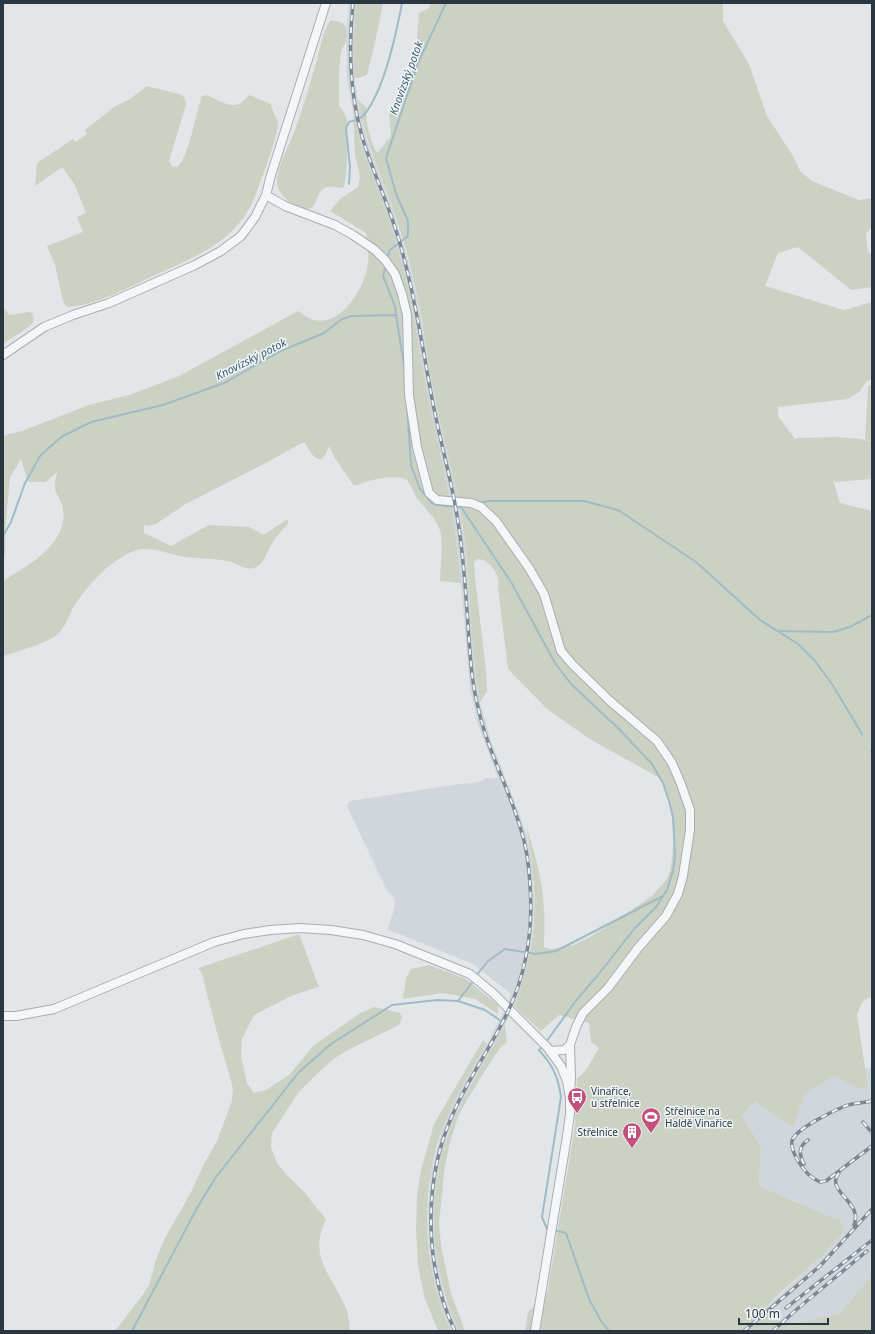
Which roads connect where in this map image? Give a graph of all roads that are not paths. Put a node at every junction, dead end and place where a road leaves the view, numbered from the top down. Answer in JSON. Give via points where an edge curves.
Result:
{"nodes":[{"id":1,"x":326,"y":3,"type":"edge"},
{"id":2,"x":266,"y":195,"type":"junction"},
{"id":3,"x":3,"y":355,"type":"edge"},
{"id":4,"x":3,"y":1016,"type":"edge"},
{"id":5,"x":570,"y":1045,"type":"junction"},
{"id":6,"x":548,"y":1049,"type":"junction"},
{"id":7,"x":570,"y":1098,"type":"junction"},
{"id":8,"x":535,"y":1331,"type":"edge"}],
"edges":[{"from":1,"to":2,"type":"street"},
{"from":2,"to":3,"type":"street","via":[[255,217],[241,236],[221,251],[109,303],[44,327]]},
{"from":2,"to":5,"type":"street","via":[[285,206],[335,225],[353,235],[375,250],[395,274],[407,315],[409,395],[417,447],[429,493],[437,500],[471,503],[481,507],[496,521],[544,594],[561,651],[610,701],[657,741],[672,763],[681,784],[690,810],[690,830],[678,894],[666,916],[608,988],[580,1018]]},
{"from":4,"to":6,"type":"street","via":[[54,1009],[214,942],[250,933],[300,928],[363,935],[395,944],[470,974],[493,993]]},
{"from":5,"to":6,"type":"street","via":[[564,1050]]},
{"from":5,"to":7,"type":"street"},
{"from":6,"to":7,"type":"street","via":[[565,1074]]},
{"from":7,"to":8,"type":"street","via":[[567,1136]]}]}
